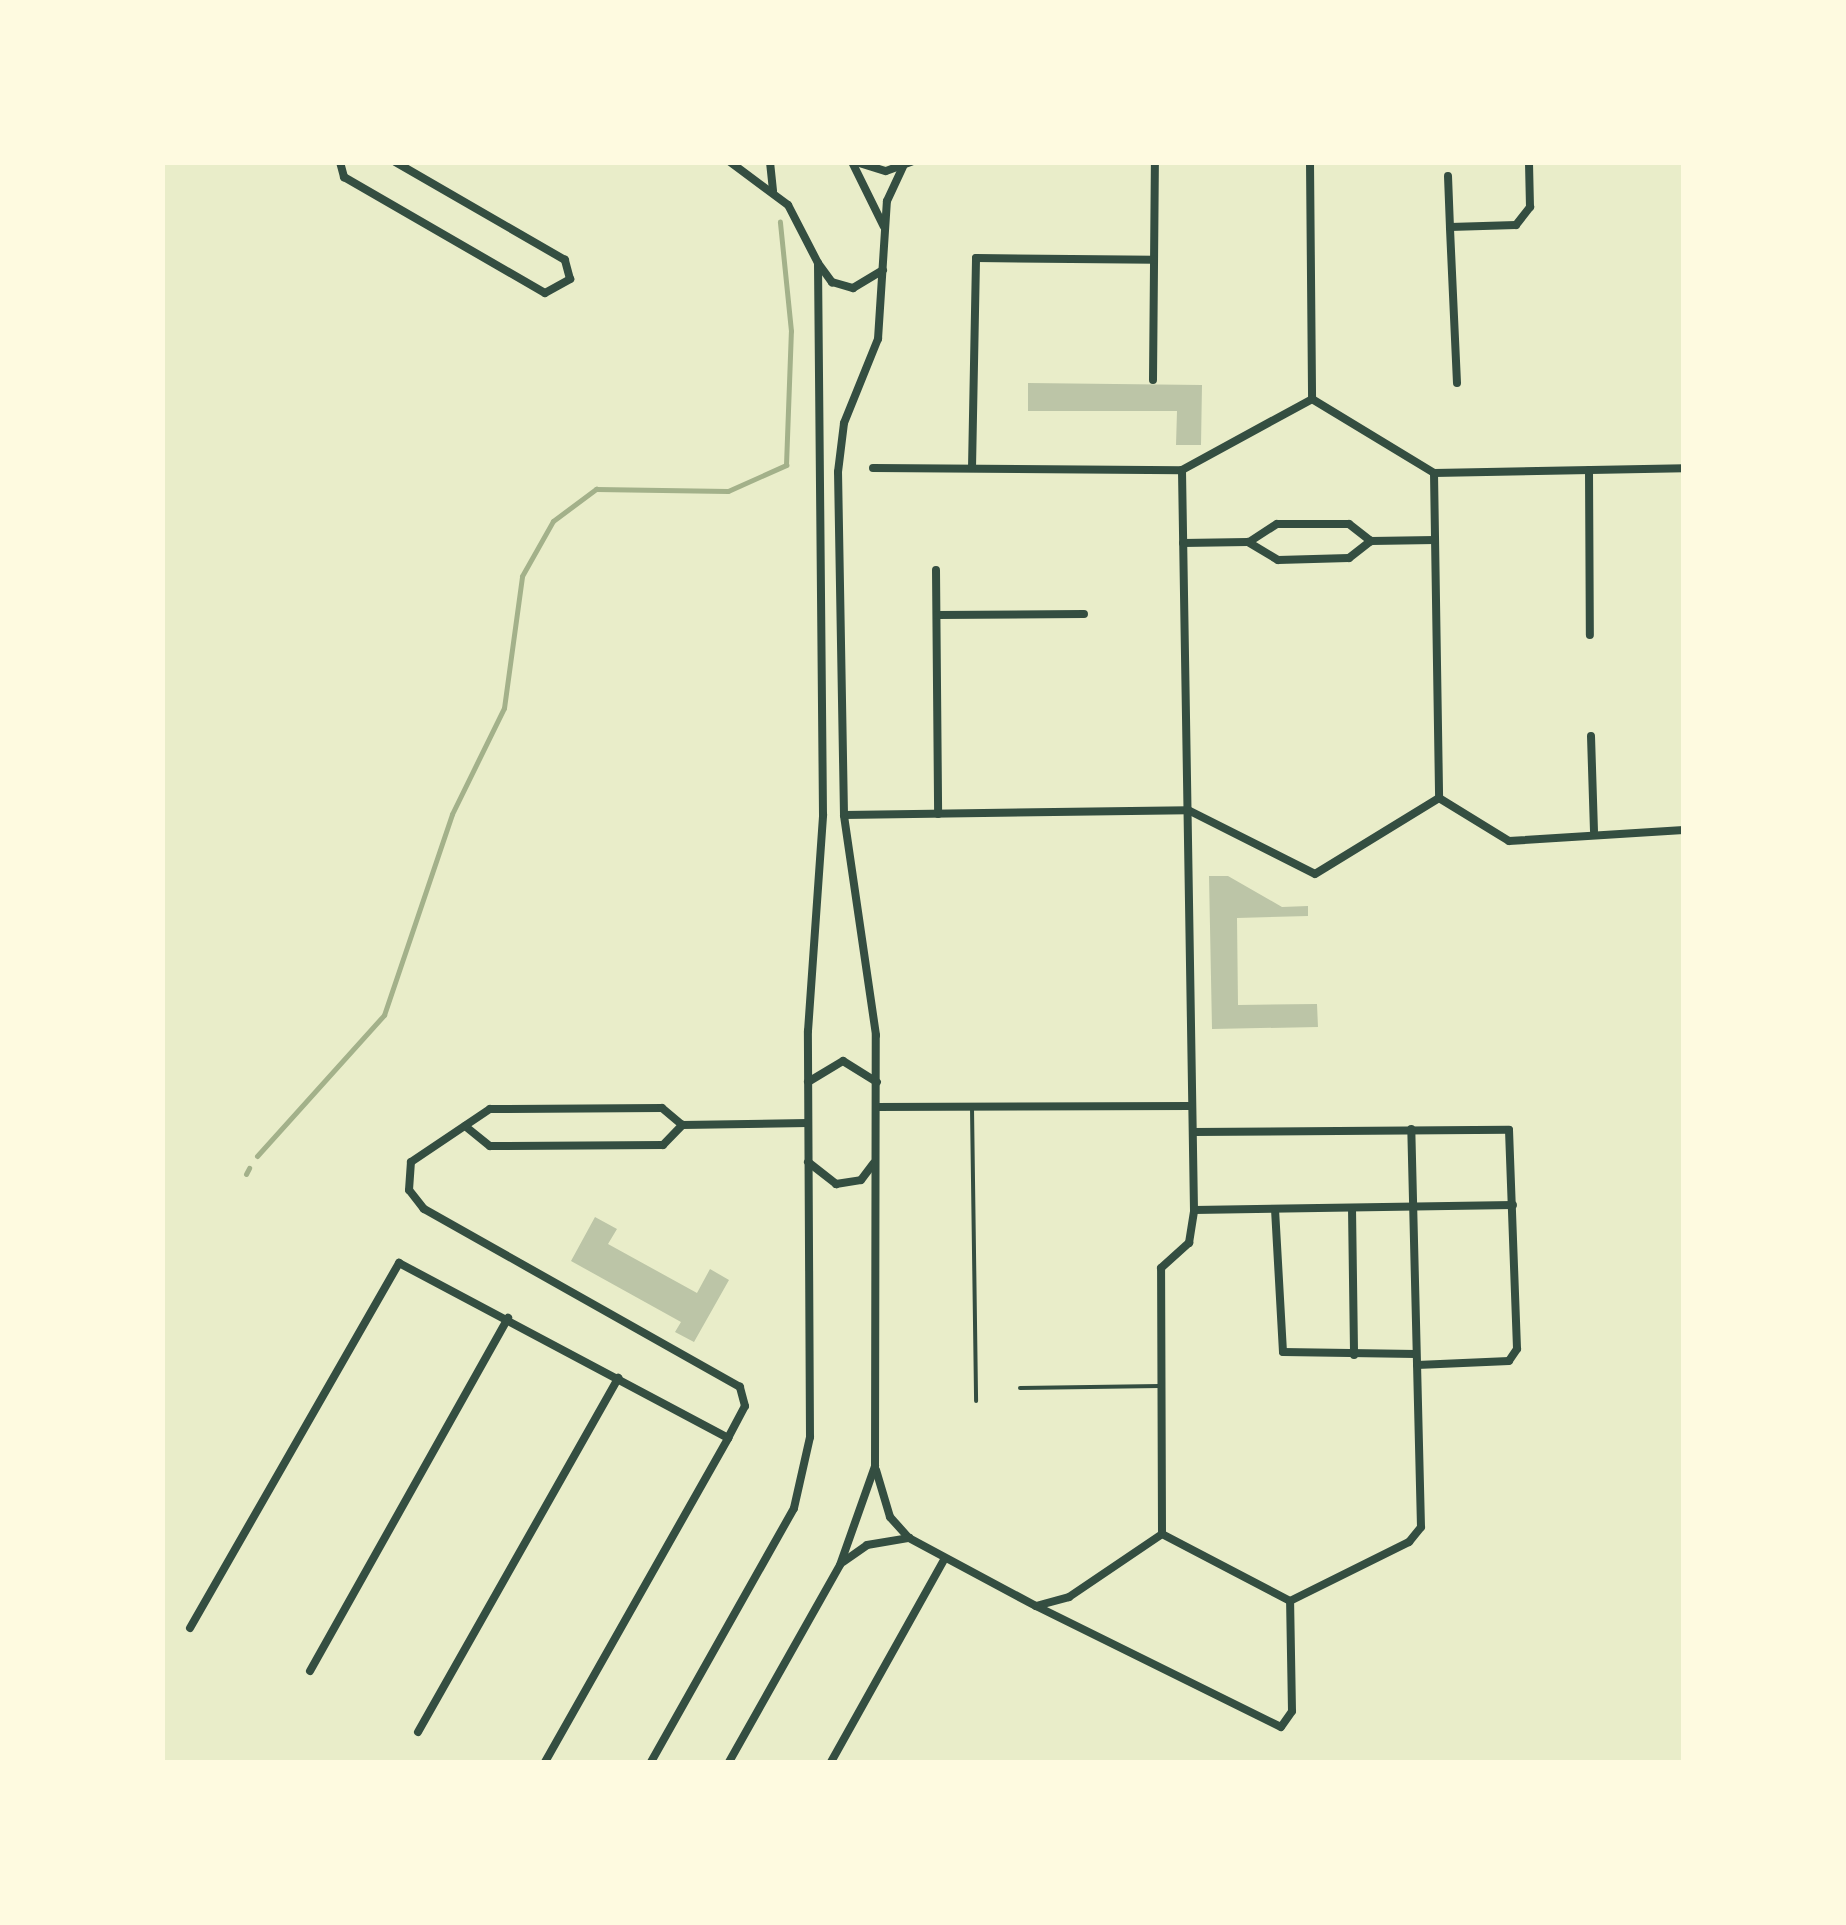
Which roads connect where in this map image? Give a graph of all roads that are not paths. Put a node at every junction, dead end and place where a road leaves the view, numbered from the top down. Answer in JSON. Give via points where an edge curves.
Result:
{"nodes":[{"id":1,"x":340,"y":162,"type":"edge"},
{"id":2,"x":394,"y":162,"type":"edge"},
{"id":3,"x":730,"y":162,"type":"edge"},
{"id":4,"x":770,"y":162,"type":"edge"},
{"id":5,"x":854,"y":162,"type":"edge"},
{"id":6,"x":1155,"y":162,"type":"edge"},
{"id":7,"x":1310,"y":162,"type":"edge"},
{"id":8,"x":1529,"y":162,"type":"edge"},
{"id":9,"x":907,"y":165,"type":"edge"},
{"id":10,"x":1448,"y":176,"type":"dead end"},
{"id":11,"x":774,"y":191,"type":"junction"},
{"id":12,"x":1450,"y":228,"type":"junction"},
{"id":13,"x":885,"y":232,"type":"junction"},
{"id":14,"x":1154,"y":260,"type":"junction"},
{"id":15,"x":818,"y":264,"type":"junction"},
{"id":16,"x":884,"y":268,"type":"junction"},
{"id":17,"x":1153,"y":380,"type":"dead end"},
{"id":18,"x":1457,"y":383,"type":"dead end"},
{"id":19,"x":1312,"y":398,"type":"junction"},
{"id":20,"x":873,"y":468,"type":"dead end"},
{"id":21,"x":972,"y":468,"type":"junction"},
{"id":22,"x":1684,"y":468,"type":"edge"},
{"id":23,"x":1182,"y":470,"type":"junction"},
{"id":24,"x":1589,"y":470,"type":"junction"},
{"id":25,"x":1434,"y":474,"type":"junction"},
{"id":26,"x":1435,"y":540,"type":"junction"},
{"id":27,"x":1370,"y":541,"type":"junction"},
{"id":28,"x":1248,"y":542,"type":"junction"},
{"id":29,"x":1183,"y":543,"type":"junction"},
{"id":30,"x":936,"y":570,"type":"dead end"},
{"id":31,"x":1084,"y":614,"type":"dead end"},
{"id":32,"x":937,"y":615,"type":"junction"},
{"id":33,"x":1590,"y":635,"type":"dead end"},
{"id":34,"x":1591,"y":736,"type":"dead end"},
{"id":35,"x":1439,"y":798,"type":"junction"},
{"id":36,"x":1188,"y":810,"type":"junction"},
{"id":37,"x":938,"y":814,"type":"junction"},
{"id":38,"x":844,"y":815,"type":"junction"},
{"id":39,"x":1684,"y":830,"type":"edge"},
{"id":40,"x":1594,"y":831,"type":"junction"},
{"id":41,"x":877,"y":1082,"type":"junction"},
{"id":42,"x":808,"y":1083,"type":"junction"},
{"id":43,"x":1192,"y":1106,"type":"junction"},
{"id":44,"x":876,"y":1108,"type":"junction"},
{"id":45,"x":972,"y":1108,"type":"junction"},
{"id":46,"x":808,"y":1124,"type":"junction"},
{"id":47,"x":682,"y":1125,"type":"junction"},
{"id":48,"x":465,"y":1126,"type":"junction"},
{"id":49,"x":1412,"y":1129,"type":"junction"},
{"id":50,"x":1193,"y":1132,"type":"junction"},
{"id":51,"x":808,"y":1162,"type":"junction"},
{"id":52,"x":874,"y":1163,"type":"junction"},
{"id":53,"x":1512,"y":1206,"type":"junction"},
{"id":54,"x":1413,"y":1207,"type":"junction"},
{"id":55,"x":1352,"y":1208,"type":"junction"},
{"id":56,"x":1275,"y":1209,"type":"junction"},
{"id":57,"x":1194,"y":1210,"type":"junction"},
{"id":58,"x":508,"y":1318,"type":"junction"},
{"id":59,"x":1354,"y":1355,"type":"junction"},
{"id":60,"x":1416,"y":1360,"type":"junction"},
{"id":61,"x":618,"y":1378,"type":"junction"},
{"id":62,"x":1162,"y":1386,"type":"junction"},
{"id":63,"x":1020,"y":1388,"type":"dead end"},
{"id":64,"x":976,"y":1401,"type":"dead end"},
{"id":65,"x":728,"y":1438,"type":"junction"},
{"id":66,"x":875,"y":1466,"type":"junction"},
{"id":67,"x":1162,"y":1534,"type":"junction"},
{"id":68,"x":910,"y":1538,"type":"junction"},
{"id":69,"x":944,"y":1560,"type":"junction"},
{"id":70,"x":840,"y":1565,"type":"junction"},
{"id":71,"x":1290,"y":1601,"type":"junction"},
{"id":72,"x":1036,"y":1606,"type":"junction"},
{"id":73,"x":190,"y":1628,"type":"dead end"},
{"id":74,"x":310,"y":1671,"type":"dead end"},
{"id":75,"x":418,"y":1732,"type":"dead end"},
{"id":76,"x":545,"y":1762,"type":"edge"},
{"id":77,"x":651,"y":1762,"type":"edge"},
{"id":78,"x":729,"y":1762,"type":"edge"},
{"id":79,"x":831,"y":1762,"type":"edge"}],
"edges":[{"from":1,"to":2,"type":"street","via":[[344,177],[545,293],[570,279],[565,260]]},
{"from":3,"to":11,"type":"street"},
{"from":4,"to":11,"type":"street"},
{"from":5,"to":9,"type":"street"},
{"from":5,"to":13,"type":"street"},
{"from":6,"to":14,"type":"street"},
{"from":7,"to":19,"type":"street"},
{"from":8,"to":12,"type":"street","via":[[1530,208],[1516,225]]},
{"from":9,"to":13,"type":"street"},
{"from":10,"to":12,"type":"street"},
{"from":11,"to":15,"type":"street"},
{"from":12,"to":18,"type":"street"},
{"from":13,"to":16,"type":"street"},
{"from":14,"to":17,"type":"street"},
{"from":14,"to":21,"type":"street","via":[[976,258]]},
{"from":15,"to":16,"type":"street","via":[[832,282],[854,288]]},
{"from":15,"to":42,"type":"street","via":[[823,815]]},
{"from":16,"to":38,"type":"street","via":[[878,339],[844,423],[838,472]]},
{"from":19,"to":23,"type":"street"},
{"from":19,"to":25,"type":"street"},
{"from":20,"to":21,"type":"street"},
{"from":21,"to":23,"type":"street"},
{"from":22,"to":24,"type":"street"},
{"from":23,"to":29,"type":"street"},
{"from":24,"to":25,"type":"street"},
{"from":24,"to":33,"type":"street"},
{"from":25,"to":26,"type":"street"},
{"from":26,"to":27,"type":"street"},
{"from":26,"to":35,"type":"street"},
{"from":27,"to":28,"type":"street","via":[[1341,523],[1270,525]]},
{"from":27,"to":28,"type":"street","via":[[1349,558],[1278,560]]},
{"from":28,"to":29,"type":"street"},
{"from":29,"to":36,"type":"street"},
{"from":30,"to":32,"type":"street"},
{"from":31,"to":32,"type":"street"},
{"from":32,"to":37,"type":"street"},
{"from":34,"to":40,"type":"street"},
{"from":35,"to":36,"type":"street","via":[[1315,874]]},
{"from":35,"to":40,"type":"street","via":[[1509,842]]},
{"from":36,"to":37,"type":"street"},
{"from":36,"to":43,"type":"street"},
{"from":37,"to":38,"type":"street"},
{"from":38,"to":41,"type":"street"},
{"from":39,"to":40,"type":"street"},
{"from":41,"to":42,"type":"street","via":[[843,1062],[828,1062]]},
{"from":41,"to":44,"type":"street"},
{"from":42,"to":46,"type":"street"},
{"from":43,"to":45,"type":"street"},
{"from":43,"to":50,"type":"street"},
{"from":44,"to":45,"type":"street"},
{"from":44,"to":52,"type":"street"},
{"from":45,"to":64,"type":"lane"},
{"from":46,"to":47,"type":"street"},
{"from":46,"to":51,"type":"street"},
{"from":47,"to":48,"type":"street","via":[[662,1108],[605,1108],[490,1109]]},
{"from":47,"to":48,"type":"street","via":[[662,1145],[490,1146]]},
{"from":48,"to":65,"type":"street","via":[[412,1162],[409,1190],[424,1209],[740,1386],[745,1406]]},
{"from":49,"to":50,"type":"street"},
{"from":49,"to":53,"type":"street","via":[[1512,1134]]},
{"from":49,"to":54,"type":"street"},
{"from":50,"to":57,"type":"street"},
{"from":51,"to":52,"type":"street","via":[[836,1184],[860,1180]]},
{"from":51,"to":77,"type":"street","via":[[810,1437],[802,1483]]},
{"from":52,"to":66,"type":"street"},
{"from":53,"to":54,"type":"street"},
{"from":53,"to":60,"type":"street","via":[[1514,1357]]},
{"from":54,"to":55,"type":"street"},
{"from":54,"to":60,"type":"street"},
{"from":55,"to":56,"type":"street"},
{"from":55,"to":59,"type":"street"},
{"from":56,"to":57,"type":"street"},
{"from":56,"to":59,"type":"street","via":[[1280,1350]]},
{"from":57,"to":62,"type":"street","via":[[1190,1243],[1161,1268]]},
{"from":58,"to":61,"type":"street"},
{"from":58,"to":73,"type":"street","via":[[414,1263],[394,1267]]},
{"from":58,"to":74,"type":"street"},
{"from":59,"to":60,"type":"street"},
{"from":60,"to":71,"type":"street","via":[[1417,1537]]},
{"from":61,"to":65,"type":"street"},
{"from":61,"to":75,"type":"street"},
{"from":62,"to":63,"type":"lane"},
{"from":62,"to":67,"type":"street"},
{"from":65,"to":76,"type":"street"},
{"from":66,"to":68,"type":"street","via":[[879,1494]]},
{"from":66,"to":70,"type":"street"},
{"from":67,"to":71,"type":"street"},
{"from":67,"to":72,"type":"street","via":[[1068,1596]]},
{"from":68,"to":69,"type":"street"},
{"from":68,"to":70,"type":"street","via":[[867,1545]]},
{"from":69,"to":72,"type":"street"},
{"from":69,"to":79,"type":"street"},
{"from":70,"to":78,"type":"street"},
{"from":71,"to":72,"type":"street","via":[[1290,1722],[1273,1726]]}]}
